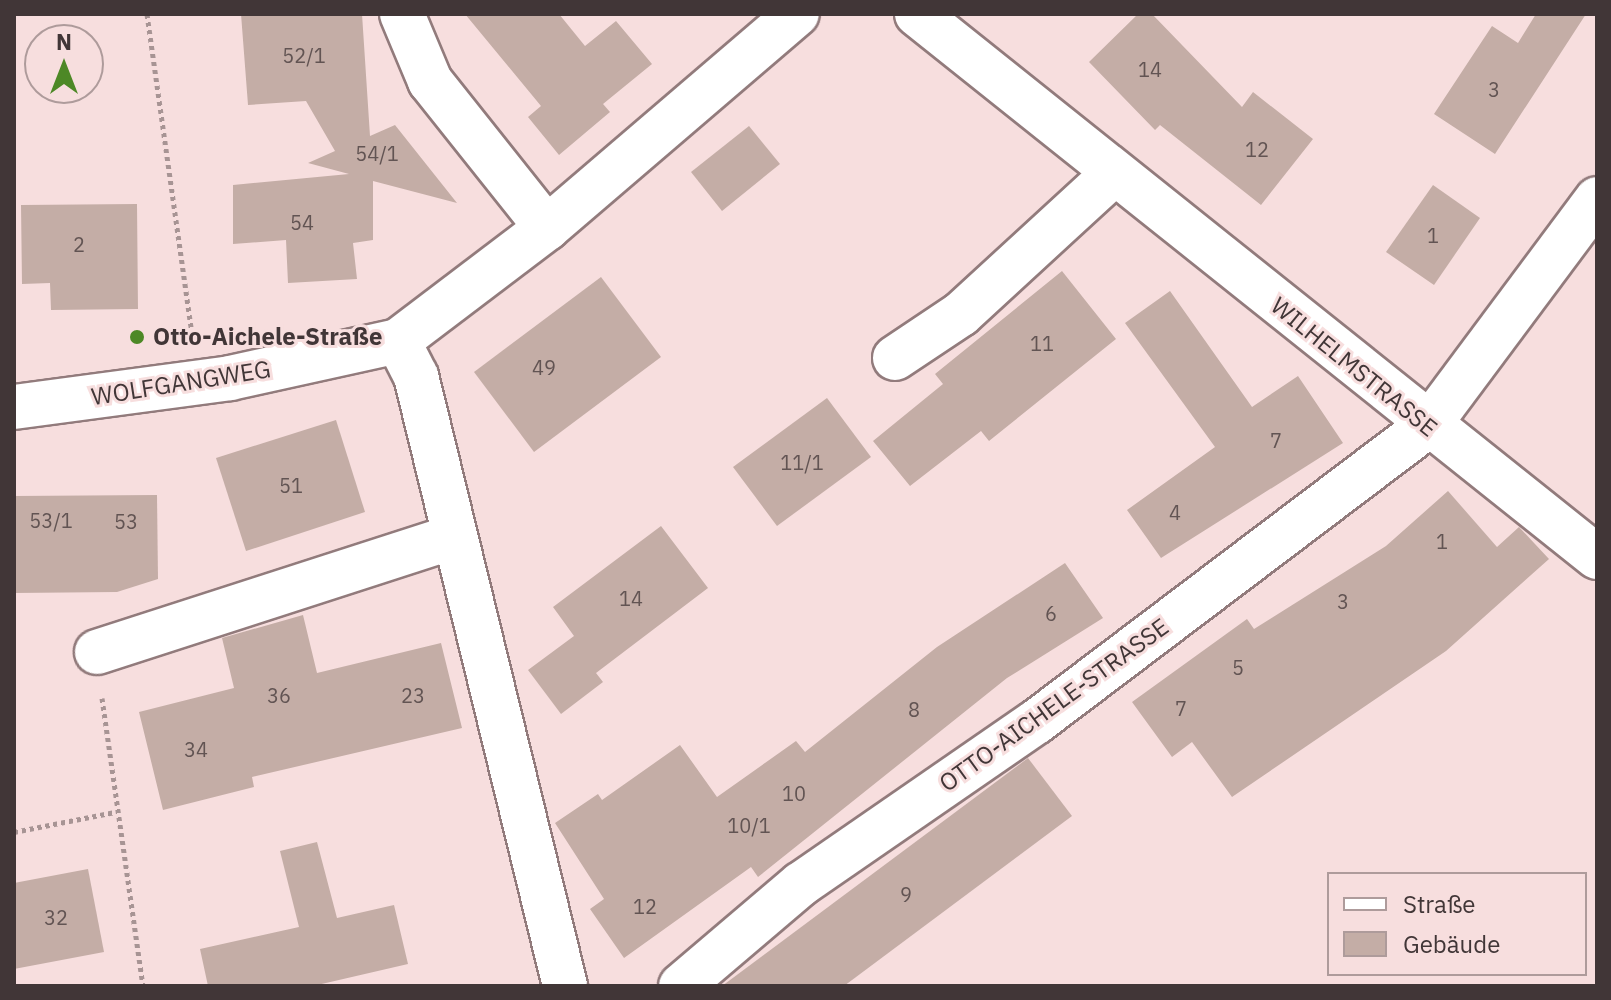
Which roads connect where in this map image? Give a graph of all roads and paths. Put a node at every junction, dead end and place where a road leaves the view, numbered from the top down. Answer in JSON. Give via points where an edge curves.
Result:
{"nodes":[{"id":1,"x":147,"y":14,"type":"edge"},
{"id":2,"x":402,"y":14,"type":"edge"},
{"id":3,"x":797,"y":14,"type":"edge"},
{"id":4,"x":917,"y":14,"type":"edge"},
{"id":5,"x":1113,"y":174,"type":"junction"},
{"id":6,"x":1597,"y":199,"type":"edge"},
{"id":7,"x":547,"y":228,"type":"junction"},
{"id":8,"x":191,"y":329,"type":"dead end"},
{"id":9,"x":398,"y":341,"type":"junction"},
{"id":10,"x":895,"y":358,"type":"dead end"},
{"id":11,"x":14,"y":407,"type":"edge"},
{"id":12,"x":1428,"y":426,"type":"junction"},
{"id":13,"x":451,"y":538,"type":"junction"},
{"id":14,"x":1597,"y":557,"type":"edge"},
{"id":15,"x":97,"y":652,"type":"joint"},
{"id":16,"x":115,"y":812,"type":"junction"},
{"id":17,"x":14,"y":832,"type":"edge"},
{"id":18,"x":143,"y":986,"type":"edge"},
{"id":19,"x":565,"y":986,"type":"edge"},
{"id":20,"x":681,"y":986,"type":"edge"}],
"edges":[{"from":1,"to":8,"type":"path"},
{"from":2,"to":7,"type":"street","via":[[430,81]]},
{"from":3,"to":7,"type":"street","name":"WOLFGANGWEG"},
{"from":4,"to":5,"type":"street","name":"WILHELMSTRASSE"},
{"from":5,"to":10,"type":"street","via":[[972,305]]},
{"from":5,"to":12,"type":"street","name":"WILHELMSTRASSE"},
{"from":6,"to":12,"type":"street","name":"OTTO-AICHELE-STRASSE"},
{"from":7,"to":9,"type":"street","name":"WOLFGANGWEG"},
{"from":9,"to":11,"type":"street","name":"WOLFGANGWEG","via":[[230,378]]},
{"from":9,"to":13,"type":"street","via":[[416,376]]},
{"from":12,"to":14,"type":"street","name":"WILHELMSTRASSE"},
{"from":12,"to":20,"type":"street","name":"OTTO-AICHELE-STRASSE","via":[[1036,722],[801,884]]},
{"from":13,"to":15,"type":"street"},
{"from":13,"to":19,"type":"street"},
{"from":15,"to":16,"type":"path"},
{"from":16,"to":17,"type":"path"},
{"from":16,"to":18,"type":"path"}]}
